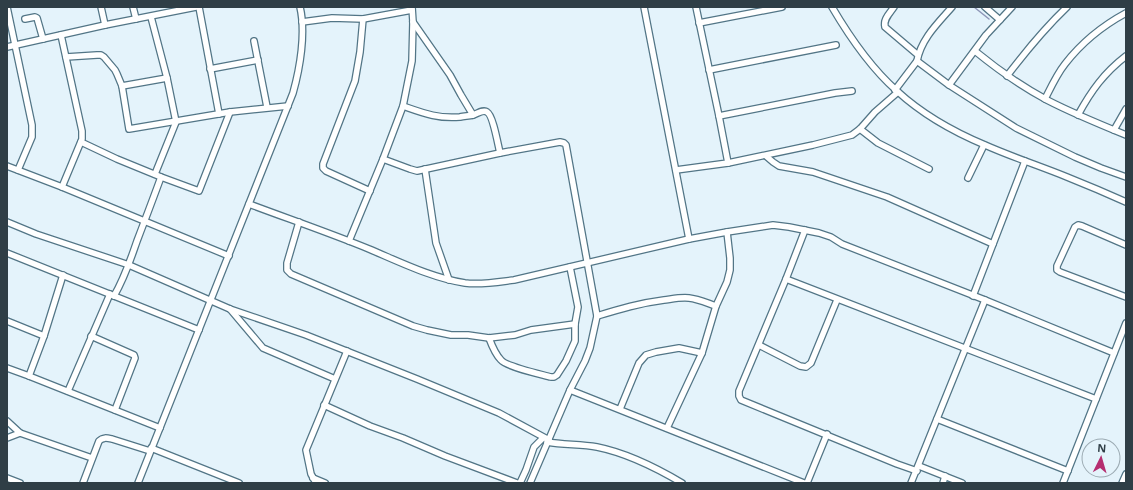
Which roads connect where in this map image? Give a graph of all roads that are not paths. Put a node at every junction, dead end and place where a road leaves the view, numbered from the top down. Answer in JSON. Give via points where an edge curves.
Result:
{"nodes":[{"id":1,"x":7,"y":7,"type":"edge"},
{"id":2,"x":101,"y":7,"type":"edge"},
{"id":3,"x":134,"y":7,"type":"edge"},
{"id":4,"x":197,"y":7,"type":"edge"},
{"id":5,"x":300,"y":7,"type":"edge"},
{"id":6,"x":644,"y":7,"type":"edge"},
{"id":7,"x":696,"y":7,"type":"edge"},
{"id":8,"x":782,"y":7,"type":"edge"},
{"id":9,"x":832,"y":7,"type":"edge"},
{"id":10,"x":894,"y":7,"type":"edge"},
{"id":11,"x":952,"y":7,"type":"edge"},
{"id":12,"x":985,"y":7,"type":"edge"},
{"id":13,"x":1012,"y":7,"type":"edge"},
{"id":14,"x":1067,"y":7,"type":"edge"},
{"id":15,"x":412,"y":9,"type":"edge"},
{"id":16,"x":1126,"y":13,"type":"edge"},
{"id":17,"x":151,"y":17,"type":"junction"},
{"id":18,"x":25,"y":19,"type":"dead end"},
{"id":19,"x":136,"y":19,"type":"junction"},
{"id":20,"x":362,"y":19,"type":"junction"},
{"id":21,"x":1000,"y":20,"type":"junction"},
{"id":22,"x":302,"y":22,"type":"junction"},
{"id":23,"x":413,"y":22,"type":"junction"},
{"id":24,"x":699,"y":23,"type":"junction"},
{"id":25,"x":105,"y":25,"type":"junction"},
{"id":26,"x":61,"y":35,"type":"junction"},
{"id":27,"x":43,"y":39,"type":"junction"},
{"id":28,"x":254,"y":41,"type":"dead end"},
{"id":29,"x":15,"y":45,"type":"junction"},
{"id":30,"x":836,"y":45,"type":"dead end"},
{"id":31,"x":7,"y":47,"type":"edge"},
{"id":32,"x":975,"y":51,"type":"junction"},
{"id":33,"x":1126,"y":56,"type":"edge"},
{"id":34,"x":66,"y":57,"type":"junction"},
{"id":35,"x":917,"y":58,"type":"junction"},
{"id":36,"x":258,"y":60,"type":"junction"},
{"id":37,"x":210,"y":69,"type":"junction"},
{"id":38,"x":709,"y":70,"type":"junction"},
{"id":39,"x":1007,"y":76,"type":"junction"},
{"id":40,"x":167,"y":78,"type":"junction"},
{"id":41,"x":949,"y":85,"type":"junction"},
{"id":42,"x":122,"y":86,"type":"junction"},
{"id":43,"x":852,"y":91,"type":"dead end"},
{"id":44,"x":896,"y":91,"type":"junction"},
{"id":45,"x":1045,"y":99,"type":"junction"},
{"id":46,"x":288,"y":106,"type":"junction"},
{"id":47,"x":403,"y":106,"type":"junction"},
{"id":48,"x":267,"y":108,"type":"junction"},
{"id":49,"x":1126,"y":109,"type":"edge"},
{"id":50,"x":230,"y":112,"type":"junction"},
{"id":51,"x":220,"y":114,"type":"junction"},
{"id":52,"x":473,"y":115,"type":"junction"},
{"id":53,"x":1078,"y":115,"type":"junction"},
{"id":54,"x":719,"y":116,"type":"junction"},
{"id":55,"x":176,"y":122,"type":"junction"},
{"id":56,"x":860,"y":129,"type":"junction"},
{"id":57,"x":1114,"y":130,"type":"junction"},
{"id":58,"x":1126,"y":135,"type":"edge"},
{"id":59,"x":81,"y":142,"type":"junction"},
{"id":60,"x":984,"y":145,"type":"junction"},
{"id":61,"x":500,"y":153,"type":"junction"},
{"id":62,"x":766,"y":156,"type":"junction"},
{"id":63,"x":383,"y":159,"type":"junction"},
{"id":64,"x":1025,"y":161,"type":"junction"},
{"id":65,"x":728,"y":162,"type":"junction"},
{"id":66,"x":7,"y":166,"type":"edge"},
{"id":67,"x":929,"y":169,"type":"dead end"},
{"id":68,"x":18,"y":170,"type":"junction"},
{"id":69,"x":425,"y":170,"type":"junction"},
{"id":70,"x":676,"y":170,"type":"junction"},
{"id":71,"x":155,"y":174,"type":"junction"},
{"id":72,"x":161,"y":177,"type":"junction"},
{"id":73,"x":1126,"y":177,"type":"edge"},
{"id":74,"x":968,"y":178,"type":"dead end"},
{"id":75,"x":62,"y":187,"type":"junction"},
{"id":76,"x":370,"y":191,"type":"junction"},
{"id":77,"x":1126,"y":202,"type":"edge"},
{"id":78,"x":249,"y":204,"type":"junction"},
{"id":79,"x":145,"y":221,"type":"junction"},
{"id":80,"x":7,"y":222,"type":"edge"},
{"id":81,"x":299,"y":222,"type":"junction"},
{"id":82,"x":805,"y":230,"type":"junction"},
{"id":83,"x":727,"y":232,"type":"junction"},
{"id":84,"x":689,"y":239,"type":"junction"},
{"id":85,"x":349,"y":241,"type":"junction"},
{"id":86,"x":992,"y":244,"type":"junction"},
{"id":87,"x":1126,"y":245,"type":"edge"},
{"id":88,"x":7,"y":252,"type":"edge"},
{"id":89,"x":228,"y":256,"type":"junction"},
{"id":90,"x":588,"y":263,"type":"junction"},
{"id":91,"x":129,"y":265,"type":"junction"},
{"id":92,"x":570,"y":267,"type":"junction"},
{"id":93,"x":63,"y":275,"type":"junction"},
{"id":94,"x":786,"y":279,"type":"junction"},
{"id":95,"x":449,"y":280,"type":"junction"},
{"id":96,"x":112,"y":295,"type":"junction"},
{"id":97,"x":973,"y":296,"type":"junction"},
{"id":98,"x":1126,"y":297,"type":"edge"},
{"id":99,"x":210,"y":299,"type":"junction"},
{"id":100,"x":837,"y":300,"type":"junction"},
{"id":101,"x":985,"y":300,"type":"junction"},
{"id":102,"x":716,"y":306,"type":"junction"},
{"id":103,"x":230,"y":308,"type":"junction"},
{"id":104,"x":597,"y":316,"type":"junction"},
{"id":105,"x":7,"y":321,"type":"edge"},
{"id":106,"x":1126,"y":323,"type":"edge"},
{"id":107,"x":575,"y":324,"type":"junction"},
{"id":108,"x":199,"y":330,"type":"junction"},
{"id":109,"x":44,"y":336,"type":"junction"},
{"id":110,"x":91,"y":336,"type":"junction"},
{"id":111,"x":489,"y":338,"type":"junction"},
{"id":112,"x":759,"y":345,"type":"junction"},
{"id":113,"x":965,"y":348,"type":"junction"},
{"id":114,"x":347,"y":351,"type":"junction"},
{"id":115,"x":702,"y":353,"type":"junction"},
{"id":116,"x":1114,"y":353,"type":"junction"},
{"id":117,"x":7,"y":368,"type":"edge"},
{"id":118,"x":29,"y":376,"type":"junction"},
{"id":119,"x":335,"y":379,"type":"junction"},
{"id":120,"x":570,"y":390,"type":"junction"},
{"id":121,"x":68,"y":391,"type":"junction"},
{"id":122,"x":1096,"y":399,"type":"junction"},
{"id":123,"x":324,"y":405,"type":"junction"},
{"id":124,"x":620,"y":409,"type":"junction"},
{"id":125,"x":115,"y":410,"type":"junction"},
{"id":126,"x":937,"y":419,"type":"junction"},
{"id":127,"x":7,"y":421,"type":"edge"},
{"id":128,"x":160,"y":428,"type":"junction"},
{"id":129,"x":667,"y":428,"type":"junction"},
{"id":130,"x":20,"y":433,"type":"junction"},
{"id":131,"x":826,"y":434,"type":"junction"},
{"id":132,"x":7,"y":438,"type":"edge"},
{"id":133,"x":546,"y":440,"type":"junction"},
{"id":134,"x":151,"y":449,"type":"junction"},
{"id":135,"x":92,"y":458,"type":"junction"},
{"id":136,"x":918,"y":468,"type":"junction"},
{"id":137,"x":1068,"y":471,"type":"junction"},
{"id":138,"x":1126,"y":474,"type":"edge"},
{"id":139,"x":945,"y":476,"type":"junction"},
{"id":140,"x":7,"y":478,"type":"edge"},
{"id":141,"x":315,"y":481,"type":"edge"},
{"id":142,"x":20,"y":483,"type":"edge"},
{"id":143,"x":84,"y":483,"type":"edge"},
{"id":144,"x":138,"y":483,"type":"edge"},
{"id":145,"x":239,"y":483,"type":"edge"},
{"id":146,"x":325,"y":483,"type":"edge"},
{"id":147,"x":517,"y":483,"type":"edge"},
{"id":148,"x":520,"y":483,"type":"edge"},
{"id":149,"x":530,"y":483,"type":"edge"},
{"id":150,"x":682,"y":483,"type":"edge"},
{"id":151,"x":804,"y":483,"type":"edge"},
{"id":152,"x":807,"y":483,"type":"edge"},
{"id":153,"x":911,"y":483,"type":"edge"},
{"id":154,"x":942,"y":483,"type":"edge"},
{"id":155,"x":962,"y":483,"type":"edge"},
{"id":156,"x":1063,"y":483,"type":"edge"},
{"id":157,"x":1122,"y":483,"type":"edge"}],
"edges":[{"from":1,"to":29,"type":"street"},
{"from":2,"to":25,"type":"street"},
{"from":3,"to":19,"type":"street"},
{"from":4,"to":17,"type":"street"},
{"from":4,"to":37,"type":"street"},
{"from":5,"to":22,"type":"street"},
{"from":6,"to":70,"type":"street"},
{"from":7,"to":24,"type":"street"},
{"from":8,"to":24,"type":"street"},
{"from":9,"to":44,"type":"street","via":[[855,43]]},
{"from":10,"to":35,"type":"street","via":[[885,19],[885,27]]},
{"from":11,"to":35,"type":"street","via":[[926,38]]},
{"from":12,"to":21,"type":"street"},
{"from":13,"to":21,"type":"street"},
{"from":14,"to":39,"type":"street","via":[[1033,43]]},
{"from":15,"to":20,"type":"street"},
{"from":15,"to":23,"type":"street"},
{"from":16,"to":45,"type":"street","via":[[1098,30],[1082,44],[1064,65]]},
{"from":17,"to":19,"type":"street"},
{"from":17,"to":40,"type":"street"},
{"from":18,"to":27,"type":"street","via":[[37,18]]},
{"from":19,"to":25,"type":"street"},
{"from":20,"to":22,"type":"street","via":[[332,18]]},
{"from":20,"to":76,"type":"street","via":[[355,81],[323,168]]},
{"from":21,"to":32,"type":"street"},
{"from":22,"to":46,"type":"street","via":[[301,59]]},
{"from":23,"to":47,"type":"street","via":[[412,60]]},
{"from":23,"to":52,"type":"street","via":[[450,75]]},
{"from":24,"to":38,"type":"street"},
{"from":25,"to":26,"type":"street"},
{"from":26,"to":27,"type":"street"},
{"from":26,"to":34,"type":"street"},
{"from":27,"to":29,"type":"street"},
{"from":28,"to":36,"type":"street"},
{"from":29,"to":31,"type":"street"},
{"from":29,"to":68,"type":"street","via":[[33,128],[32,137]]},
{"from":30,"to":38,"type":"street"},
{"from":32,"to":39,"type":"street"},
{"from":32,"to":41,"type":"street"},
{"from":33,"to":53,"type":"street","via":[[1099,81],[1086,98]]},
{"from":34,"to":42,"type":"street","via":[[101,55],[115,70]]},
{"from":34,"to":59,"type":"street","via":[[82,131]]},
{"from":35,"to":41,"type":"street"},
{"from":35,"to":44,"type":"street"},
{"from":36,"to":37,"type":"street"},
{"from":36,"to":48,"type":"street"},
{"from":37,"to":51,"type":"street"},
{"from":38,"to":54,"type":"street"},
{"from":39,"to":45,"type":"street"},
{"from":40,"to":42,"type":"street"},
{"from":40,"to":55,"type":"street"},
{"from":41,"to":73,"type":"street","via":[[1016,128],[1075,157]]},
{"from":42,"to":55,"type":"street","via":[[129,129]]},
{"from":43,"to":54,"type":"street"},
{"from":44,"to":56,"type":"street"},
{"from":44,"to":60,"type":"street","via":[[931,116]]},
{"from":45,"to":53,"type":"street"},
{"from":46,"to":48,"type":"street"},
{"from":46,"to":78,"type":"street"},
{"from":47,"to":52,"type":"street","via":[[436,117]]},
{"from":47,"to":63,"type":"street"},
{"from":48,"to":50,"type":"street"},
{"from":49,"to":57,"type":"street"},
{"from":50,"to":51,"type":"street"},
{"from":50,"to":72,"type":"street","via":[[199,191]]},
{"from":51,"to":55,"type":"street"},
{"from":52,"to":61,"type":"street","via":[[484,111],[489,113]]},
{"from":53,"to":57,"type":"street"},
{"from":54,"to":65,"type":"street"},
{"from":55,"to":71,"type":"street"},
{"from":56,"to":62,"type":"street","via":[[852,135]]},
{"from":56,"to":67,"type":"street","via":[[878,143]]},
{"from":57,"to":58,"type":"street"},
{"from":59,"to":71,"type":"street"},
{"from":59,"to":75,"type":"street"},
{"from":60,"to":64,"type":"street"},
{"from":60,"to":74,"type":"street"},
{"from":61,"to":69,"type":"street"},
{"from":61,"to":90,"type":"street","via":[[560,142],[566,145]]},
{"from":62,"to":65,"type":"street"},
{"from":62,"to":86,"type":"street","via":[[779,166],[813,172],[887,197]]},
{"from":63,"to":69,"type":"street","via":[[414,170]]},
{"from":63,"to":76,"type":"street"},
{"from":64,"to":77,"type":"street"},
{"from":64,"to":86,"type":"street"},
{"from":65,"to":70,"type":"street"},
{"from":66,"to":68,"type":"street"},
{"from":68,"to":75,"type":"street"},
{"from":69,"to":95,"type":"street","via":[[436,243]]},
{"from":70,"to":84,"type":"street"},
{"from":71,"to":72,"type":"street"},
{"from":72,"to":79,"type":"street"},
{"from":75,"to":79,"type":"street"},
{"from":76,"to":85,"type":"street"},
{"from":78,"to":81,"type":"street"},
{"from":78,"to":89,"type":"street"},
{"from":79,"to":89,"type":"street"},
{"from":79,"to":91,"type":"street"},
{"from":80,"to":91,"type":"street"},
{"from":81,"to":85,"type":"street"},
{"from":81,"to":111,"type":"street","via":[[287,263],[287,270],[291,274],[427,330]]},
{"from":82,"to":83,"type":"street","via":[[773,225]]},
{"from":82,"to":94,"type":"street"},
{"from":82,"to":97,"type":"street","via":[[831,237],[842,244]]},
{"from":83,"to":84,"type":"street"},
{"from":83,"to":102,"type":"street","via":[[730,270]]},
{"from":84,"to":90,"type":"street"},
{"from":85,"to":95,"type":"street"},
{"from":86,"to":97,"type":"street"},
{"from":87,"to":98,"type":"street","via":[[1078,225],[1057,270]]},
{"from":88,"to":93,"type":"street"},
{"from":89,"to":99,"type":"street"},
{"from":90,"to":92,"type":"street"},
{"from":90,"to":104,"type":"street"},
{"from":91,"to":96,"type":"street","via":[[122,283]]},
{"from":91,"to":99,"type":"street"},
{"from":92,"to":95,"type":"street","via":[[491,283]]},
{"from":92,"to":107,"type":"street","via":[[578,307]]},
{"from":93,"to":96,"type":"street"},
{"from":93,"to":109,"type":"street"},
{"from":94,"to":100,"type":"street"},
{"from":94,"to":112,"type":"street"},
{"from":96,"to":108,"type":"street"},
{"from":96,"to":110,"type":"street"},
{"from":97,"to":101,"type":"street"},
{"from":99,"to":103,"type":"street"},
{"from":99,"to":108,"type":"street"},
{"from":100,"to":112,"type":"street","via":[[811,363],[806,367]]},
{"from":100,"to":113,"type":"street"},
{"from":101,"to":113,"type":"street"},
{"from":101,"to":116,"type":"street"},
{"from":102,"to":104,"type":"street","via":[[681,298],[641,303]]},
{"from":102,"to":115,"type":"street"},
{"from":103,"to":114,"type":"street"},
{"from":103,"to":119,"type":"street","via":[[263,348]]},
{"from":104,"to":120,"type":"street","via":[[587,354]]},
{"from":105,"to":109,"type":"street"},
{"from":106,"to":116,"type":"street"},
{"from":107,"to":111,"type":"street"},
{"from":107,"to":111,"type":"street","via":[[571,351],[554,377],[502,362]]},
{"from":108,"to":128,"type":"street"},
{"from":109,"to":118,"type":"street"},
{"from":110,"to":121,"type":"street"},
{"from":110,"to":125,"type":"street","via":[[134,355]]},
{"from":112,"to":131,"type":"street","via":[[739,391],[741,400]]},
{"from":113,"to":122,"type":"street"},
{"from":113,"to":126,"type":"street"},
{"from":114,"to":119,"type":"street"},
{"from":114,"to":133,"type":"street","via":[[499,413]]},
{"from":115,"to":124,"type":"street","via":[[679,348],[646,355],[639,363]]},
{"from":115,"to":129,"type":"street"},
{"from":116,"to":122,"type":"street"},
{"from":117,"to":118,"type":"street"},
{"from":118,"to":121,"type":"street"},
{"from":119,"to":123,"type":"street"},
{"from":120,"to":124,"type":"street"},
{"from":120,"to":133,"type":"street"},
{"from":121,"to":125,"type":"street"},
{"from":122,"to":137,"type":"street"},
{"from":123,"to":141,"type":"street","via":[[306,450]]},
{"from":123,"to":147,"type":"street","via":[[370,426]]},
{"from":124,"to":129,"type":"street"},
{"from":125,"to":128,"type":"street"},
{"from":126,"to":136,"type":"street"},
{"from":126,"to":137,"type":"street"},
{"from":127,"to":130,"type":"street"},
{"from":128,"to":134,"type":"street"},
{"from":129,"to":151,"type":"street"},
{"from":130,"to":132,"type":"street"},
{"from":130,"to":135,"type":"street"},
{"from":131,"to":136,"type":"street","via":[[897,464]]},
{"from":131,"to":152,"type":"street"},
{"from":133,"to":148,"type":"street","via":[[534,447]]},
{"from":133,"to":149,"type":"street"},
{"from":133,"to":150,"type":"street","via":[[619,453],[658,469]]},
{"from":134,"to":135,"type":"street","via":[[104,438],[99,441]]},
{"from":134,"to":144,"type":"street"},
{"from":134,"to":145,"type":"street"},
{"from":135,"to":143,"type":"street"},
{"from":136,"to":139,"type":"street"},
{"from":136,"to":153,"type":"street"},
{"from":137,"to":156,"type":"street"},
{"from":138,"to":157,"type":"street"},
{"from":139,"to":154,"type":"street"},
{"from":139,"to":155,"type":"street"},
{"from":140,"to":142,"type":"street"},
{"from":141,"to":146,"type":"street"}]}
